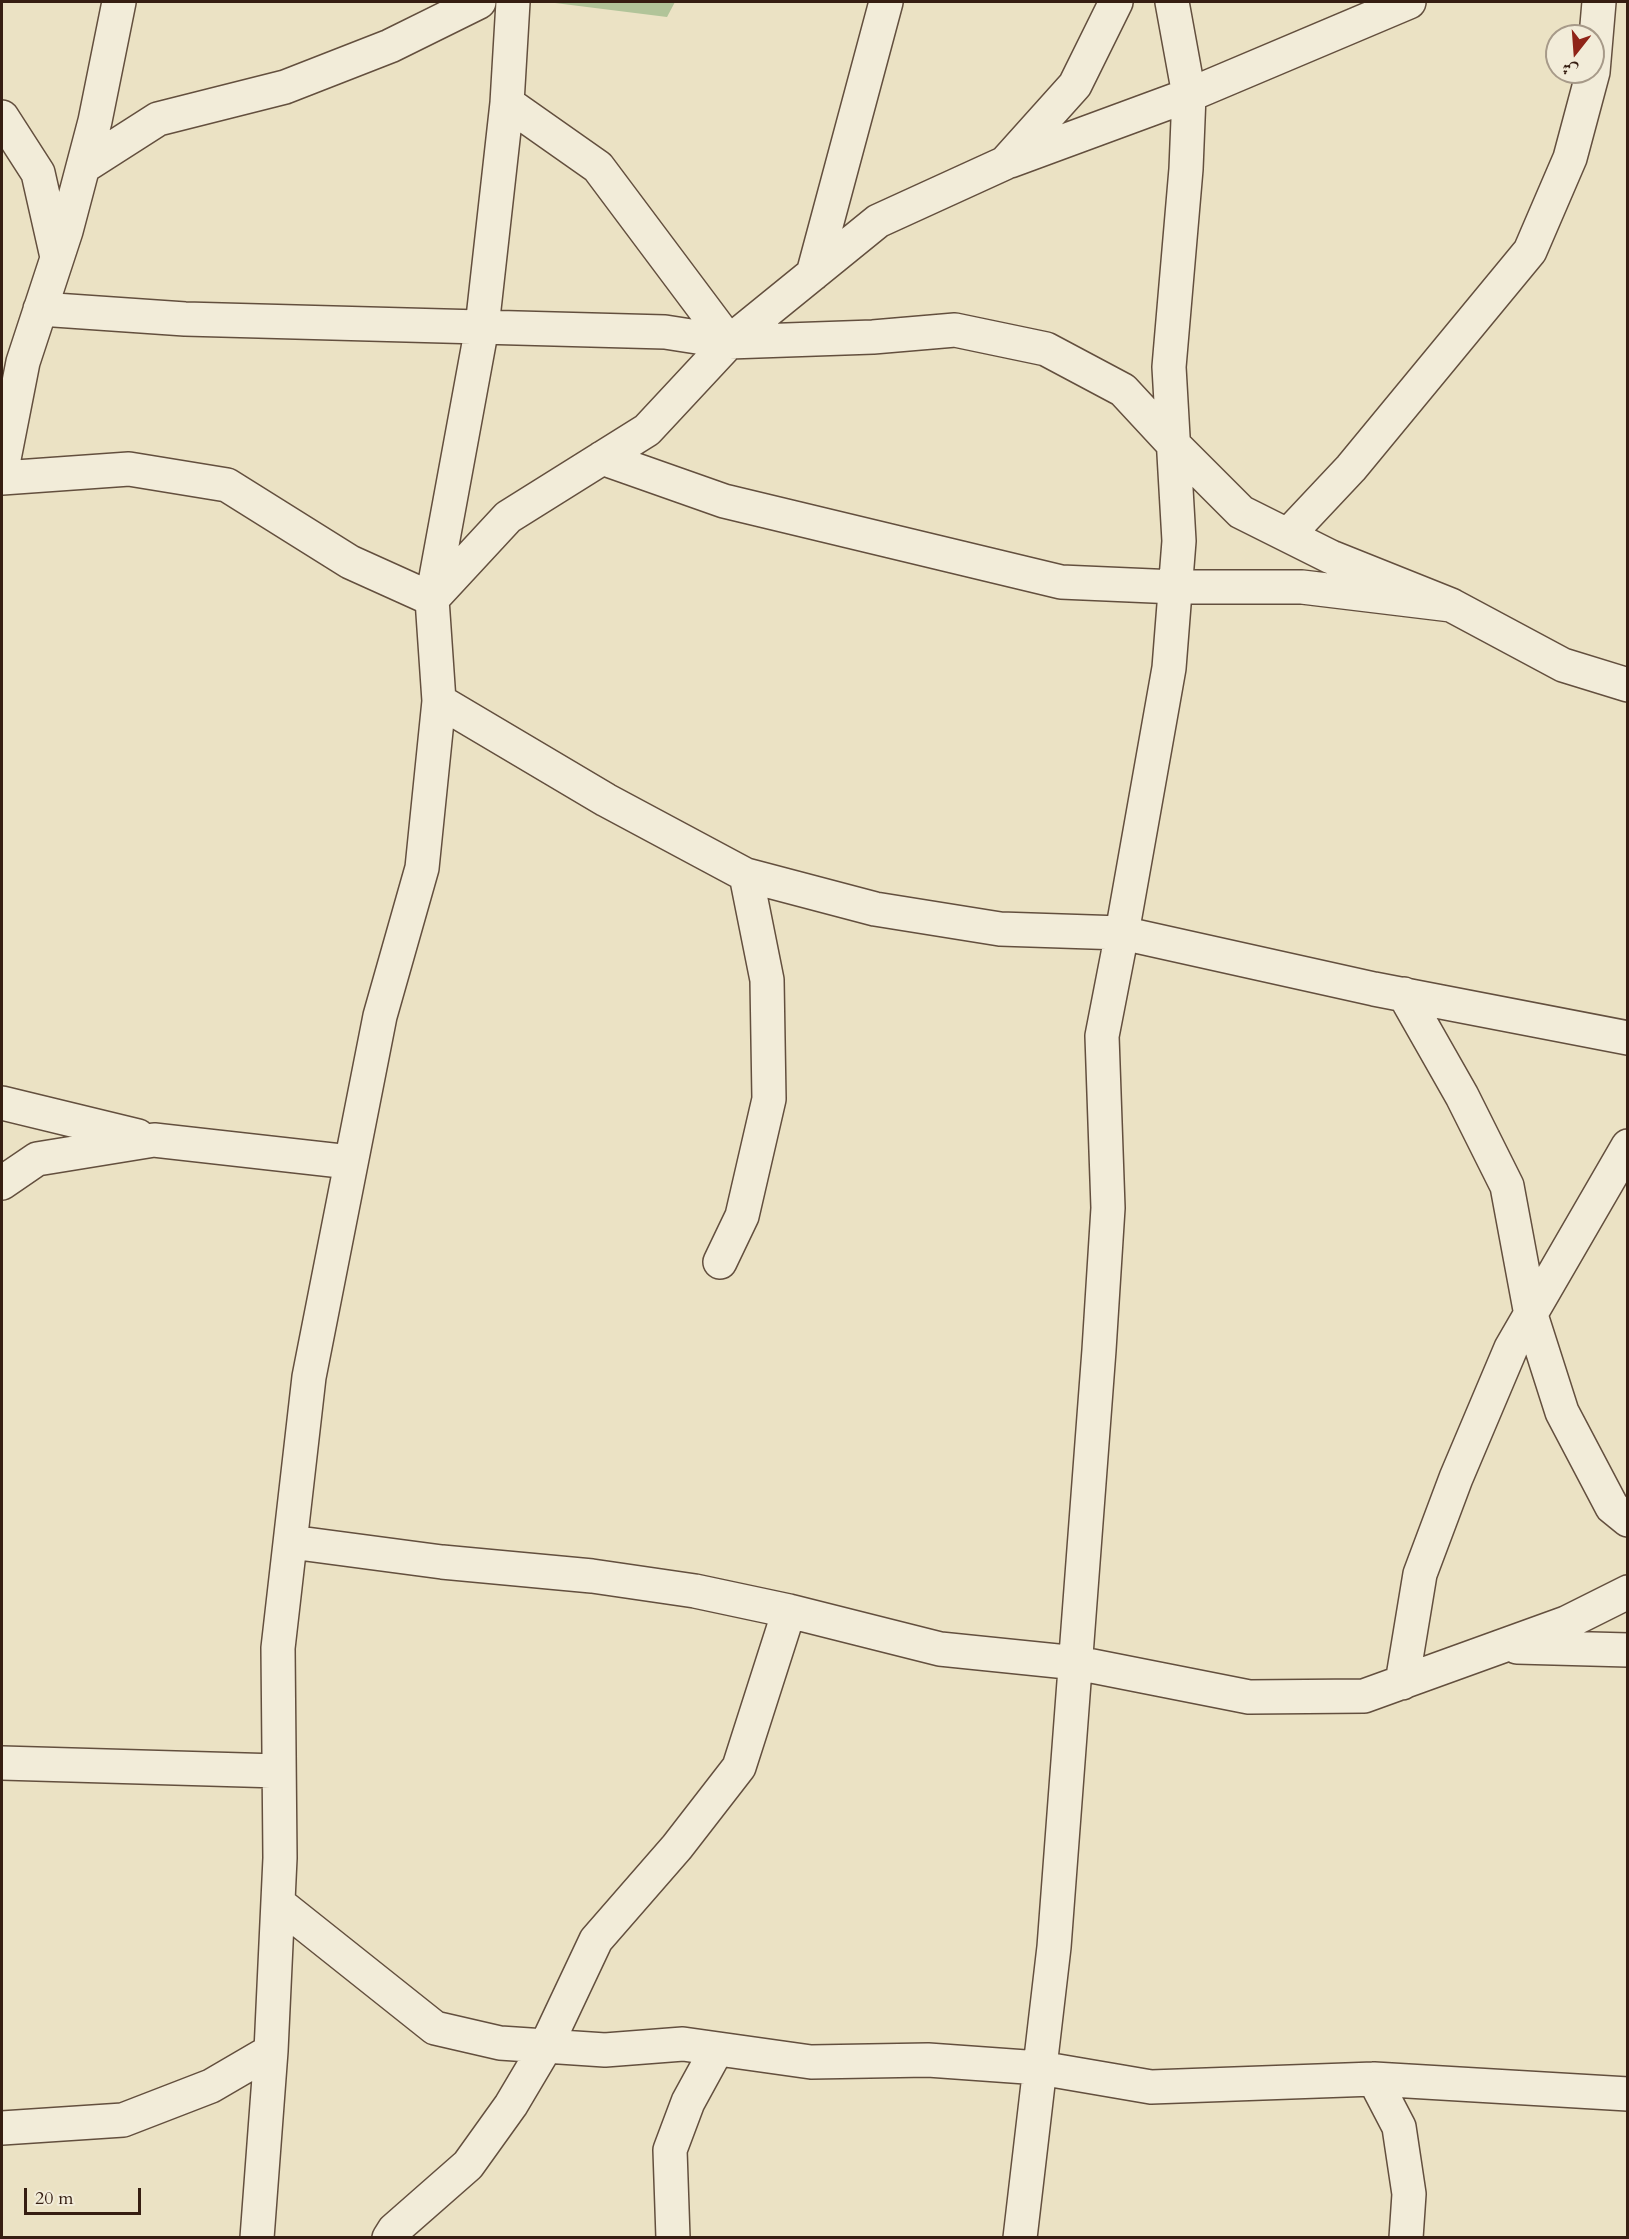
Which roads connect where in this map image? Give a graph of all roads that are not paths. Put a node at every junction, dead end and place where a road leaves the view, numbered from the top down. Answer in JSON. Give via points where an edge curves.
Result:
{"nodes":[{"id":1,"x":119,"y":2,"type":"edge"},
{"id":2,"x":480,"y":2,"type":"edge"},
{"id":3,"x":513,"y":2,"type":"edge"},
{"id":4,"x":886,"y":2,"type":"edge"},
{"id":5,"x":1116,"y":2,"type":"edge"},
{"id":6,"x":1172,"y":2,"type":"edge"},
{"id":7,"x":1409,"y":2,"type":"edge"},
{"id":8,"x":1599,"y":2,"type":"edge"},
{"id":9,"x":1189,"y":95,"type":"junction"},
{"id":10,"x":507,"y":103,"type":"junction"},
{"id":11,"x":5,"y":128,"type":"edge"},
{"id":12,"x":1005,"y":163,"type":"junction"},
{"id":13,"x":83,"y":167,"type":"junction"},
{"id":14,"x":57,"y":258,"type":"junction"},
{"id":15,"x":813,"y":274,"type":"junction"},
{"id":16,"x":40,"y":309,"type":"junction"},
{"id":17,"x":482,"y":327,"type":"junction"},
{"id":18,"x":729,"y":342,"type":"junction"},
{"id":19,"x":1173,"y":445,"type":"junction"},
{"id":20,"x":602,"y":458,"type":"junction"},
{"id":21,"x":2,"y":469,"type":"edge"},
{"id":22,"x":2,"y":478,"type":"edge"},
{"id":23,"x":1288,"y":535,"type":"junction"},
{"id":24,"x":1176,"y":587,"type":"junction"},
{"id":25,"x":432,"y":599,"type":"junction"},
{"id":26,"x":1451,"y":604,"type":"junction"},
{"id":27,"x":1628,"y":685,"type":"edge"},
{"id":28,"x":439,"y":701,"type":"junction"},
{"id":29,"x":746,"y":875,"type":"junction"},
{"id":30,"x":1122,"y":933,"type":"junction"},
{"id":31,"x":1404,"y":994,"type":"junction"},
{"id":32,"x":1628,"y":1038,"type":"edge"},
{"id":33,"x":2,"y":1102,"type":"edge"},
{"id":34,"x":154,"y":1140,"type":"junction"},
{"id":35,"x":1628,"y":1146,"type":"edge"},
{"id":36,"x":350,"y":1162,"type":"junction"},
{"id":37,"x":2,"y":1183,"type":"edge"},
{"id":38,"x":720,"y":1263,"type":"dead end"},
{"id":39,"x":1531,"y":1315,"type":"junction"},
{"id":40,"x":1628,"y":1520,"type":"edge"},
{"id":41,"x":291,"y":1542,"type":"junction"},
{"id":42,"x":1628,"y":1592,"type":"edge"},
{"id":43,"x":789,"y":1611,"type":"junction"},
{"id":44,"x":1500,"y":1647,"type":"junction"},
{"id":45,"x":1628,"y":1650,"type":"edge"},
{"id":46,"x":1077,"y":1664,"type":"junction"},
{"id":47,"x":1402,"y":1683,"type":"junction"},
{"id":48,"x":2,"y":1762,"type":"edge"},
{"id":49,"x":279,"y":1771,"type":"junction"},
{"id":50,"x":278,"y":1903,"type":"junction"},
{"id":51,"x":546,"y":2046,"type":"junction"},
{"id":52,"x":717,"y":2049,"type":"junction"},
{"id":53,"x":271,"y":2051,"type":"junction"},
{"id":54,"x":1040,"y":2068,"type":"junction"},
{"id":55,"x":1374,"y":2079,"type":"junction"},
{"id":56,"x":1628,"y":2094,"type":"edge"},
{"id":57,"x":2,"y":2128,"type":"edge"},
{"id":58,"x":257,"y":2238,"type":"edge"},
{"id":59,"x":389,"y":2238,"type":"edge"},
{"id":60,"x":673,"y":2238,"type":"edge"},
{"id":61,"x":1020,"y":2238,"type":"edge"},
{"id":62,"x":1406,"y":2238,"type":"edge"}],
"edges":[{"from":1,"to":13,"type":"street"},
{"from":2,"to":13,"type":"street","via":[[390,46],[285,87],[158,119]]},
{"from":3,"to":10,"type":"street"},
{"from":4,"to":15,"type":"street"},
{"from":5,"to":12,"type":"street","via":[[1075,85]]},
{"from":6,"to":9,"type":"street"},
{"from":7,"to":9,"type":"street"},
{"from":8,"to":23,"type":"street","via":[[1593,72],[1570,158],[1530,251],[1351,468]]},
{"from":9,"to":12,"type":"street"},
{"from":9,"to":19,"type":"street","via":[[1169,367]]},
{"from":10,"to":17,"type":"street"},
{"from":10,"to":18,"type":"street","via":[[598,167]]},
{"from":11,"to":14,"type":"street","via":[[38,172]]},
{"from":12,"to":15,"type":"street","via":[[878,221]]},
{"from":13,"to":14,"type":"street"},
{"from":14,"to":16,"type":"street"},
{"from":15,"to":18,"type":"street"},
{"from":16,"to":17,"type":"street","via":[[185,319]]},
{"from":16,"to":21,"type":"street","via":[[23,362]]},
{"from":17,"to":18,"type":"street","via":[[665,332]]},
{"from":17,"to":25,"type":"street"},
{"from":18,"to":19,"type":"street","via":[[955,330],[1046,349],[1123,390]]},
{"from":18,"to":20,"type":"street","via":[[647,430]]},
{"from":19,"to":23,"type":"street","via":[[1240,512]]},
{"from":19,"to":24,"type":"street","via":[[1179,541]]},
{"from":20,"to":24,"type":"street","via":[[724,501],[1061,582]]},
{"from":20,"to":25,"type":"street","via":[[508,517]]},
{"from":22,"to":25,"type":"street","via":[[129,470],[227,485],[350,562]]},
{"from":23,"to":26,"type":"street","via":[[1331,557]]},
{"from":24,"to":26,"type":"street","via":[[1302,587]]},
{"from":24,"to":30,"type":"street","via":[[1170,668]]},
{"from":25,"to":28,"type":"street"},
{"from":26,"to":27,"type":"street","via":[[1563,665]]},
{"from":28,"to":29,"type":"street","via":[[606,800]]},
{"from":28,"to":36,"type":"street","via":[[422,868],[380,1016]]},
{"from":29,"to":30,"type":"street","via":[[875,909],[1000,929]]},
{"from":29,"to":38,"type":"street","via":[[767,980],[769,1099],[742,1216]]},
{"from":30,"to":31,"type":"street"},
{"from":30,"to":46,"type":"street","via":[[1102,1036],[1108,1208]]},
{"from":31,"to":32,"type":"street"},
{"from":31,"to":39,"type":"street","via":[[1508,1186]]},
{"from":33,"to":34,"type":"street"},
{"from":34,"to":36,"type":"street"},
{"from":34,"to":37,"type":"street","via":[[37,1159]]},
{"from":35,"to":39,"type":"street"},
{"from":36,"to":41,"type":"street","via":[[309,1377]]},
{"from":39,"to":40,"type":"street","via":[[1562,1412],[1612,1507]]},
{"from":39,"to":47,"type":"street","via":[[1502,1370],[1419,1575]]},
{"from":41,"to":43,"type":"street","via":[[592,1576]]},
{"from":41,"to":49,"type":"street","via":[[278,1648]]},
{"from":42,"to":44,"type":"street","via":[[1566,1623]]},
{"from":43,"to":46,"type":"street","via":[[940,1649]]},
{"from":43,"to":51,"type":"street","via":[[739,1767],[596,1940]]},
{"from":44,"to":45,"type":"street"},
{"from":44,"to":47,"type":"street"},
{"from":46,"to":47,"type":"street","via":[[1249,1696],[1364,1696]]},
{"from":46,"to":54,"type":"street"},
{"from":48,"to":49,"type":"street"},
{"from":49,"to":50,"type":"street"},
{"from":50,"to":51,"type":"street","via":[[435,2028],[500,2043]]},
{"from":50,"to":53,"type":"street"},
{"from":51,"to":52,"type":"street","via":[[605,2050],[683,2043]]},
{"from":51,"to":59,"type":"street","via":[[512,2105],[468,2165]]},
{"from":52,"to":54,"type":"street","via":[[811,2062],[928,2060]]},
{"from":52,"to":60,"type":"street","via":[[688,2102],[669,2150]]},
{"from":53,"to":57,"type":"street","via":[[210,2086],[123,2120]]},
{"from":53,"to":58,"type":"street"},
{"from":54,"to":55,"type":"street","via":[[1151,2087]]},
{"from":54,"to":61,"type":"street"},
{"from":55,"to":56,"type":"street"},
{"from":55,"to":62,"type":"street","via":[[1399,2127],[1409,2194]]}]}
